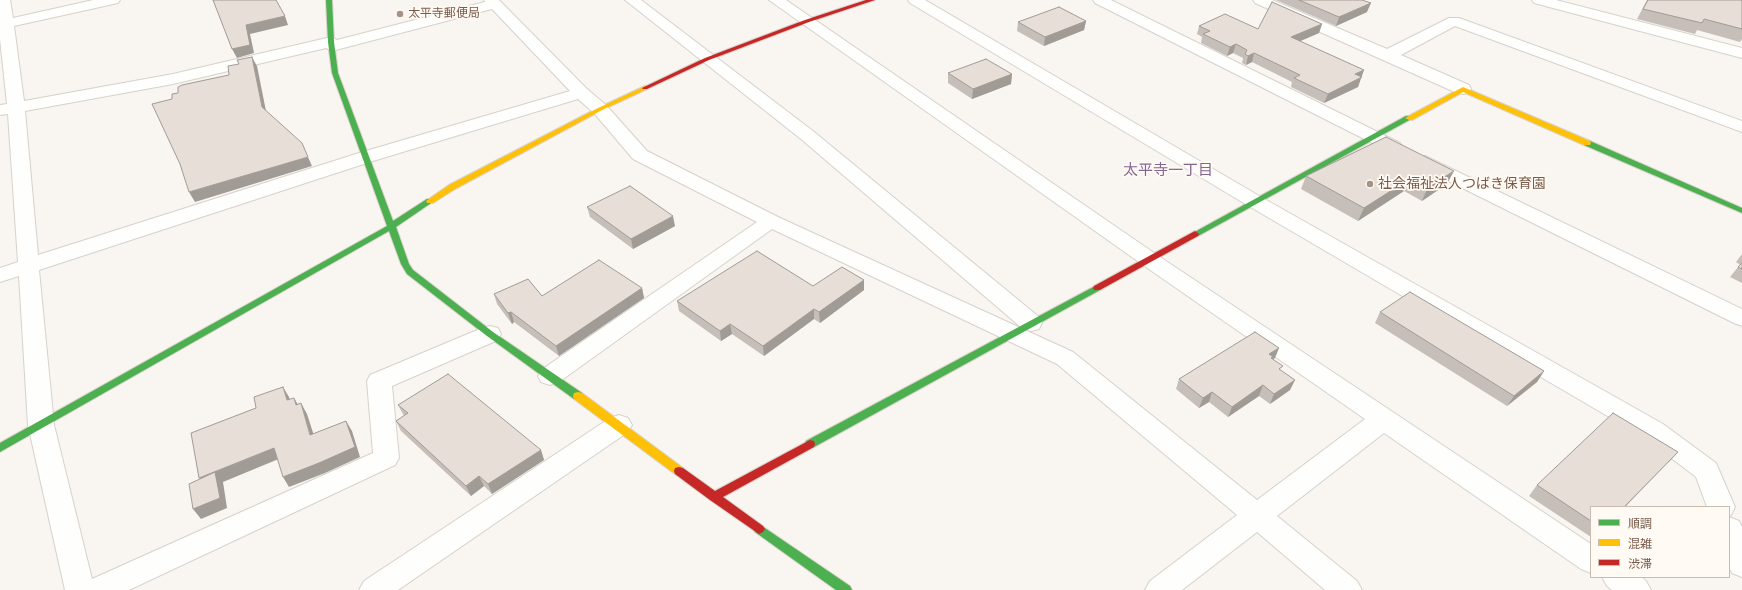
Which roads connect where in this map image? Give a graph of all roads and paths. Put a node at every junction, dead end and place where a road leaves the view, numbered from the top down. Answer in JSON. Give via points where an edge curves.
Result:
{"nodes":[{"id":1,"x":3,"y":0,"type":"edge"},
{"id":2,"x":113,"y":0,"type":"edge"},
{"id":3,"x":329,"y":0,"type":"edge"},
{"id":4,"x":632,"y":0,"type":"edge"},
{"id":5,"x":776,"y":0,"type":"edge"},
{"id":6,"x":872,"y":0,"type":"edge"},
{"id":7,"x":915,"y":0,"type":"edge"},
{"id":8,"x":1100,"y":0,"type":"edge"},
{"id":9,"x":1260,"y":0,"type":"edge"},
{"id":10,"x":1539,"y":0,"type":"edge"},
{"id":11,"x":495,"y":2,"type":"edge"},
{"id":12,"x":1573,"y":4,"type":"edge"},
{"id":13,"x":807,"y":21,"type":"junction"},
{"id":14,"x":3,"y":25,"type":"edge"},
{"id":15,"x":331,"y":44,"type":"junction"},
{"id":16,"x":1742,"y":53,"type":"edge"},
{"id":17,"x":1388,"y":55,"type":"junction"},
{"id":18,"x":707,"y":59,"type":"junction"},
{"id":19,"x":1463,"y":89,"type":"junction"},
{"id":20,"x":581,"y":92,"type":"junction"},
{"id":21,"x":8,"y":108,"type":"edge"},
{"id":22,"x":600,"y":109,"type":"junction"},
{"id":23,"x":1742,"y":127,"type":"edge"},
{"id":24,"x":1373,"y":137,"type":"junction"},
{"id":25,"x":366,"y":157,"type":"junction"},
{"id":26,"x":1254,"y":201,"type":"junction"},
{"id":27,"x":1742,"y":211,"type":"edge"},
{"id":28,"x":771,"y":221,"type":"junction"},
{"id":29,"x":392,"y":226,"type":"junction"},
{"id":30,"x":1150,"y":260,"type":"junction"},
{"id":31,"x":27,"y":266,"type":"junction"},
{"id":32,"x":0,"y":275,"type":"edge"},
{"id":33,"x":1742,"y":318,"type":"edge"},
{"id":34,"x":1021,"y":328,"type":"junction"},
{"id":35,"x":490,"y":334,"type":"junction"},
{"id":36,"x":550,"y":376,"type":"junction"},
{"id":37,"x":1384,"y":419,"type":"junction"},
{"id":38,"x":41,"y":425,"type":"junction"},
{"id":39,"x":619,"y":425,"type":"junction"},
{"id":40,"x":0,"y":448,"type":"edge"},
{"id":41,"x":714,"y":497,"type":"junction"},
{"id":42,"x":1721,"y":506,"type":"edge"},
{"id":43,"x":1257,"y":516,"type":"junction"},
{"id":44,"x":1730,"y":532,"type":"edge"},
{"id":45,"x":1590,"y":559,"type":"edge"},
{"id":46,"x":1742,"y":564,"type":"edge"},
{"id":47,"x":1618,"y":578,"type":"edge"},
{"id":48,"x":80,"y":590,"type":"edge"},
{"id":49,"x":99,"y":590,"type":"edge"},
{"id":50,"x":374,"y":590,"type":"edge"},
{"id":51,"x":846,"y":590,"type":"edge"},
{"id":52,"x":1160,"y":590,"type":"edge"},
{"id":53,"x":1347,"y":590,"type":"edge"},
{"id":54,"x":1636,"y":590,"type":"edge"}],
"edges":[{"from":1,"to":14,"type":"street"},
{"from":2,"to":14,"type":"street"},
{"from":3,"to":15,"type":"street"},
{"from":4,"to":18,"type":"street"},
{"from":5,"to":13,"type":"street"},
{"from":6,"to":13,"type":"street"},
{"from":7,"to":26,"type":"street"},
{"from":8,"to":24,"type":"street"},
{"from":9,"to":17,"type":"street"},
{"from":10,"to":12,"type":"street"},
{"from":11,"to":15,"type":"street"},
{"from":11,"to":20,"type":"street"},
{"from":12,"to":16,"type":"street"},
{"from":13,"to":18,"type":"street"},
{"from":13,"to":30,"type":"street"},
{"from":14,"to":21,"type":"street"},
{"from":15,"to":21,"type":"street","via":[[173,79]]},
{"from":15,"to":25,"type":"street","via":[[335,73]]},
{"from":17,"to":19,"type":"street"},
{"from":17,"to":23,"type":"street","via":[[1454,21]]},
{"from":18,"to":22,"type":"street"},
{"from":18,"to":34,"type":"street","via":[[806,135]]},
{"from":19,"to":24,"type":"street"},
{"from":19,"to":27,"type":"street"},
{"from":20,"to":22,"type":"street"},
{"from":20,"to":25,"type":"street"},
{"from":21,"to":31,"type":"street"},
{"from":22,"to":28,"type":"street","via":[[640,155]]},
{"from":22,"to":29,"type":"street","via":[[452,187]]},
{"from":24,"to":26,"type":"street"},
{"from":24,"to":33,"type":"street"},
{"from":25,"to":29,"type":"street"},
{"from":25,"to":31,"type":"street"},
{"from":26,"to":30,"type":"street"},
{"from":26,"to":42,"type":"street","via":[[1654,431],[1707,471]]},
{"from":28,"to":34,"type":"street"},
{"from":28,"to":36,"type":"street"},
{"from":29,"to":35,"type":"street","via":[[410,272]]},
{"from":29,"to":38,"type":"street"},
{"from":30,"to":34,"type":"street"},
{"from":30,"to":37,"type":"street"},
{"from":31,"to":32,"type":"street"},
{"from":31,"to":38,"type":"street"},
{"from":34,"to":41,"type":"street"},
{"from":34,"to":43,"type":"street","via":[[1065,358]]},
{"from":35,"to":36,"type":"street"},
{"from":35,"to":49,"type":"street","via":[[379,381],[386,458]]},
{"from":36,"to":39,"type":"street"},
{"from":37,"to":43,"type":"street"},
{"from":37,"to":45,"type":"street"},
{"from":38,"to":40,"type":"street"},
{"from":38,"to":48,"type":"street"},
{"from":39,"to":41,"type":"street"},
{"from":39,"to":50,"type":"street"},
{"from":41,"to":51,"type":"street"},
{"from":43,"to":52,"type":"street"},
{"from":43,"to":53,"type":"street"},
{"from":44,"to":46,"type":"street"},
{"from":47,"to":54,"type":"street"}]}
